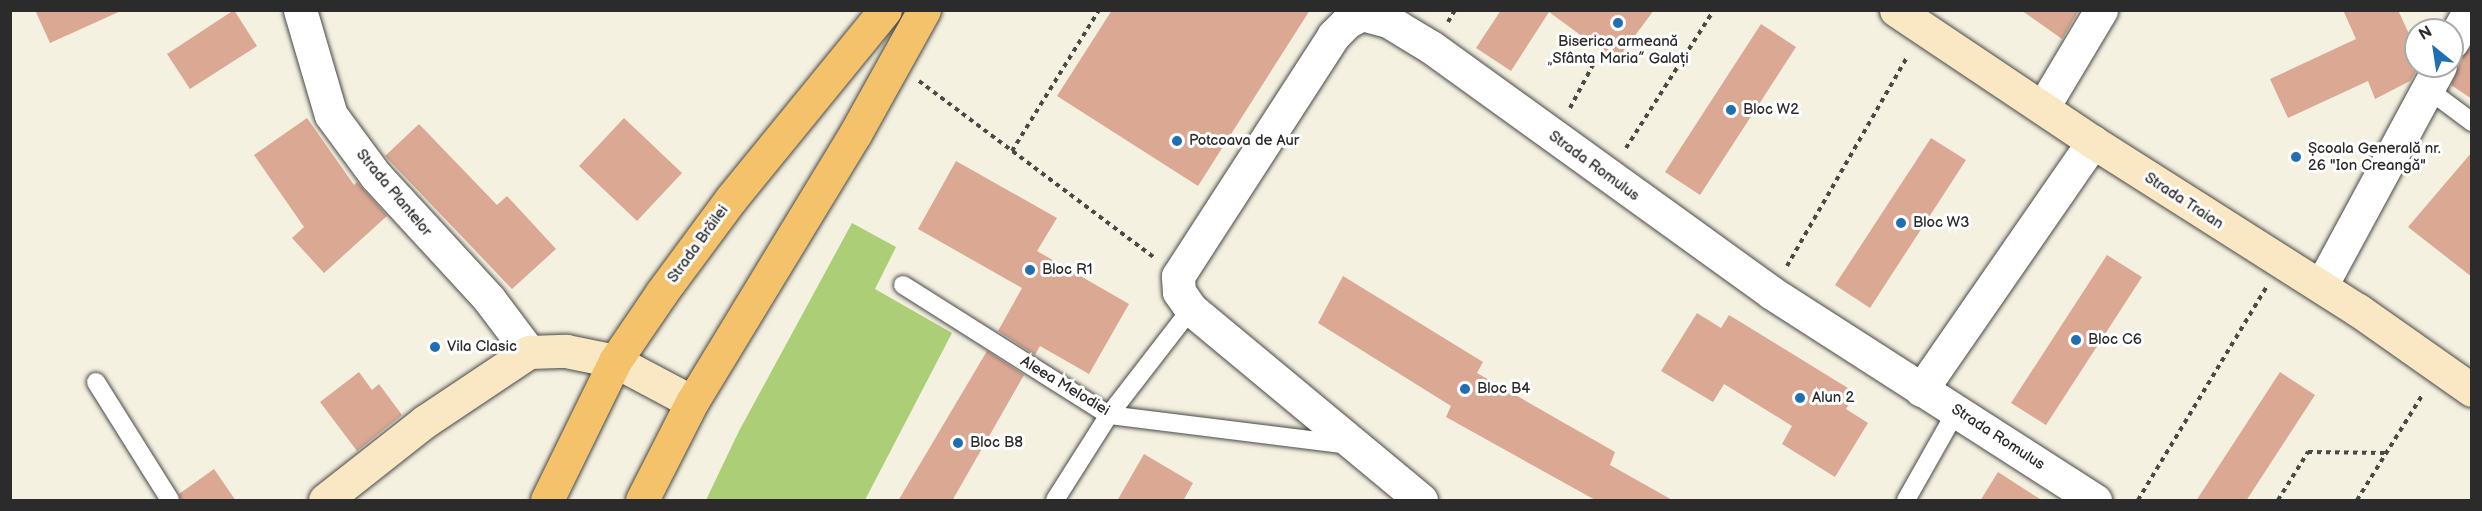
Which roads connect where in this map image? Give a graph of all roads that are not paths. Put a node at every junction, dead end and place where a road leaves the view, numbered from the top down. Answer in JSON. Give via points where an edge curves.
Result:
{"nodes":[{"id":1,"x":300,"y":10,"type":"edge"},
{"id":2,"x":885,"y":10,"type":"edge"},
{"id":3,"x":924,"y":10,"type":"edge"},
{"id":4,"x":1896,"y":10,"type":"edge"},
{"id":5,"x":2102,"y":10,"type":"edge"},
{"id":6,"x":2435,"y":78,"type":"edge"},
{"id":7,"x":2043,"y":107,"type":"junction"},
{"id":8,"x":2472,"y":122,"type":"edge"},
{"id":9,"x":2093,"y":142,"type":"junction"},
{"id":10,"x":903,"y":285,"type":"dead end"},
{"id":11,"x":2322,"y":286,"type":"junction"},
{"id":12,"x":1191,"y":309,"type":"junction"},
{"id":13,"x":530,"y":352,"type":"junction"},
{"id":14,"x":615,"y":361,"type":"junction"},
{"id":15,"x":96,"y":382,"type":"dead end"},
{"id":16,"x":1921,"y":390,"type":"junction"},
{"id":17,"x":2472,"y":390,"type":"edge"},
{"id":18,"x":692,"y":402,"type":"junction"},
{"id":19,"x":1957,"y":410,"type":"junction"},
{"id":20,"x":1109,"y":415,"type":"junction"},
{"id":21,"x":1353,"y":446,"type":"junction"},
{"id":22,"x":170,"y":501,"type":"edge"},
{"id":23,"x":325,"y":501,"type":"edge"},
{"id":24,"x":547,"y":501,"type":"edge"},
{"id":25,"x":642,"y":501,"type":"edge"},
{"id":26,"x":1055,"y":501,"type":"edge"},
{"id":27,"x":1421,"y":501,"type":"edge"},
{"id":28,"x":1906,"y":501,"type":"edge"},
{"id":29,"x":2095,"y":501,"type":"edge"}],
"edges":[{"from":1,"to":13,"type":"street","name":"Strada Plantelor","via":[[331,115],[376,176],[489,299]]},
{"from":2,"to":14,"type":"main road","name":"Strada Brăilei","via":[[730,200]]},
{"from":3,"to":18,"type":"main road","via":[[896,64]]},
{"from":4,"to":7,"type":"main road","name":"Strada Traian"},
{"from":5,"to":7,"type":"street"},
{"from":6,"to":8,"type":"lane"},
{"from":6,"to":11,"type":"street"},
{"from":7,"to":9,"type":"main road","name":"Strada Traian"},
{"from":9,"to":11,"type":"main road","name":"Strada Traian"},
{"from":9,"to":16,"type":"street"},
{"from":10,"to":20,"type":"lane","name":"Aleea Melodiei"},
{"from":11,"to":17,"type":"main road","name":"Strada Traian"},
{"from":12,"to":16,"type":"street","name":"Strada Romulus","via":[[1179,292],[1178,276],[1333,36],[1362,14],[1389,21],[1431,47],[1772,293]]},
{"from":12,"to":20,"type":"lane"},
{"from":12,"to":21,"type":"street"},
{"from":13,"to":14,"type":"main road","via":[[566,351]]},
{"from":13,"to":23,"type":"main road","via":[[424,422]]},
{"from":14,"to":18,"type":"main road"},
{"from":14,"to":24,"type":"main road","name":"Strada Brăilei"},
{"from":15,"to":22,"type":"lane"},
{"from":16,"to":19,"type":"street","name":"Strada Romulus"},
{"from":18,"to":25,"type":"main road"},
{"from":19,"to":28,"type":"lane"},
{"from":19,"to":29,"type":"street","name":"Strada Romulus"},
{"from":20,"to":21,"type":"lane","name":"Aleea Melodiei"},
{"from":20,"to":26,"type":"lane"},
{"from":21,"to":27,"type":"street"}]}
